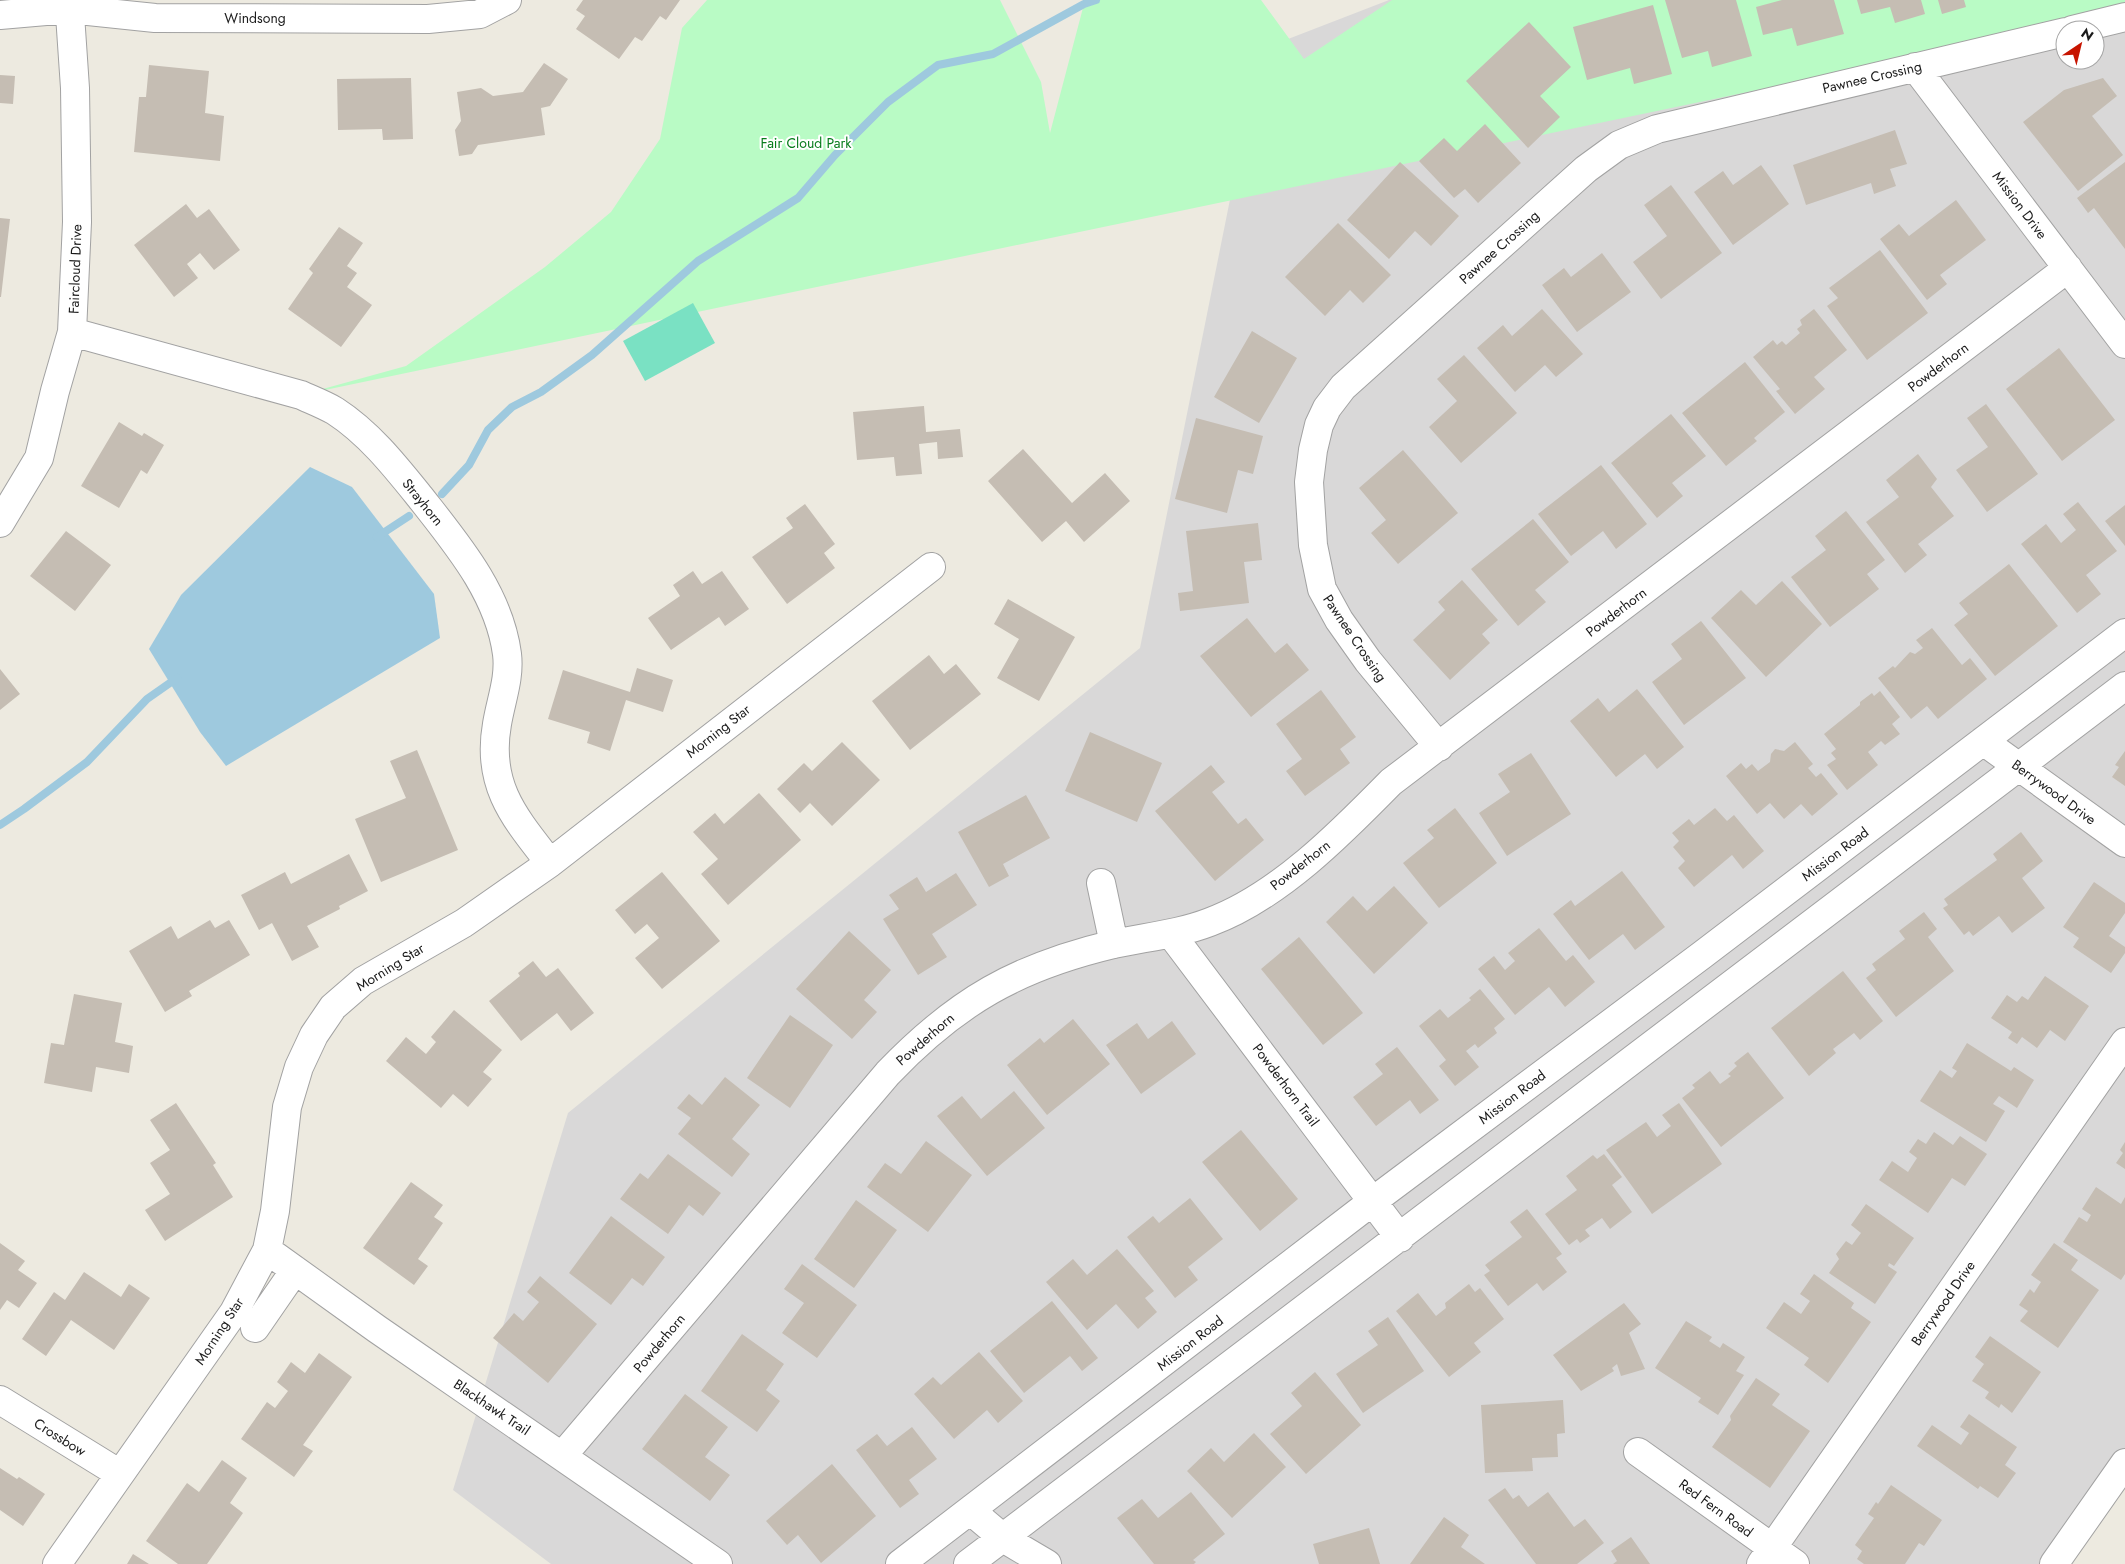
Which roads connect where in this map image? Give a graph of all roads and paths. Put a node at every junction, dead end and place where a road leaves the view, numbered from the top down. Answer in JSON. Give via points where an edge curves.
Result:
{"nodes":[{"id":1,"x":507,"y":0,"type":"edge"},
{"id":2,"x":69,"y":5,"type":"edge"},
{"id":3,"x":0,"y":15,"type":"edge"},
{"id":4,"x":2125,"y":17,"type":"edge"},
{"id":5,"x":2105,"y":22,"type":"edge"},
{"id":6,"x":2055,"y":34,"type":"edge"},
{"id":7,"x":1914,"y":67,"type":"junction"},
{"id":8,"x":2068,"y":268,"type":"junction"},
{"id":9,"x":72,"y":332,"type":"junction"},
{"id":10,"x":2125,"y":344,"type":"edge"},
{"id":11,"x":0,"y":523,"type":"edge"},
{"id":12,"x":931,"y":567,"type":"dead end"},
{"id":13,"x":2125,"y":632,"type":"edge"},
{"id":14,"x":2125,"y":686,"type":"edge"},
{"id":15,"x":1983,"y":741,"type":"junction"},
{"id":16,"x":1439,"y":747,"type":"junction"},
{"id":17,"x":2018,"y":767,"type":"junction"},
{"id":18,"x":2125,"y":843,"type":"edge"},
{"id":19,"x":550,"y":863,"type":"junction"},
{"id":20,"x":1101,"y":883,"type":"dead end"},
{"id":21,"x":1171,"y":934,"type":"junction"},
{"id":22,"x":1114,"y":944,"type":"junction"},
{"id":23,"x":1702,"y":955,"type":"junction"},
{"id":24,"x":1728,"y":988,"type":"junction"},
{"id":25,"x":2125,"y":1042,"type":"edge"},
{"id":26,"x":1373,"y":1201,"type":"junction"},
{"id":27,"x":1400,"y":1238,"type":"junction"},
{"id":28,"x":267,"y":1250,"type":"junction"},
{"id":29,"x":295,"y":1270,"type":"junction"},
{"id":30,"x":255,"y":1328,"type":"dead end"},
{"id":31,"x":0,"y":1400,"type":"edge"},
{"id":32,"x":1638,"y":1452,"type":"dead end"},
{"id":33,"x":563,"y":1456,"type":"junction"},
{"id":34,"x":2125,"y":1463,"type":"edge"},
{"id":35,"x":120,"y":1474,"type":"junction"},
{"id":36,"x":971,"y":1511,"type":"junction"},
{"id":37,"x":1003,"y":1538,"type":"junction"},
{"id":38,"x":1766,"y":1556,"type":"edge"},
{"id":39,"x":58,"y":1564,"type":"edge"},
{"id":40,"x":718,"y":1564,"type":"edge"},
{"id":41,"x":900,"y":1564,"type":"edge"},
{"id":42,"x":968,"y":1564,"type":"edge"},
{"id":43,"x":1047,"y":1564,"type":"edge"},
{"id":44,"x":1795,"y":1564,"type":"edge"},
{"id":45,"x":2054,"y":1564,"type":"edge"}],
"edges":[{"from":1,"to":2,"type":"street","name":"Windsong","via":[[480,14],[428,18],[155,18]]},
{"from":2,"to":3,"type":"street","name":"Windsong"},
{"from":2,"to":9,"type":"street","name":"Faircloud Drive","via":[[75,88],[77,222]]},
{"from":4,"to":5,"type":"street"},
{"from":6,"to":7,"type":"street","name":"Pawnee Crossing"},
{"from":7,"to":8,"type":"street","name":"Mission Drive"},
{"from":7,"to":16,"type":"street","name":"Pawnee Crossing","via":[[1657,129],[1619,145],[1586,169],[1343,387],[1327,408],[1319,425],[1309,482],[1312,545],[1322,589],[1368,662]]},
{"from":8,"to":10,"type":"street","name":"Mission Drive"},
{"from":8,"to":16,"type":"street","name":"Powderhorn"},
{"from":9,"to":11,"type":"street","name":"Faircloud Drive","via":[[39,458]]},
{"from":9,"to":19,"type":"street","name":"Strayhorn","via":[[301,395],[334,410],[374,443],[450,535],[480,580],[497,614],[505,645],[508,677],[495,748],[500,787],[512,814]]},
{"from":12,"to":19,"type":"street","name":"Morning Star"},
{"from":13,"to":15,"type":"street","name":"Mission Road"},
{"from":14,"to":17,"type":"street"},
{"from":15,"to":17,"type":"street","name":"Berrywood Drive"},
{"from":15,"to":23,"type":"street","name":"Mission Road"},
{"from":16,"to":21,"type":"street","name":"Powderhorn","via":[[1391,782],[1330,844],[1275,886],[1211,922]]},
{"from":17,"to":18,"type":"street","name":"Berrywood Drive"},
{"from":17,"to":24,"type":"street"},
{"from":19,"to":28,"type":"street","name":"Morning Star","via":[[464,923],[364,981],[333,1007],[314,1035],[299,1067],[287,1107],[275,1211]]},
{"from":20,"to":22,"type":"street"},
{"from":21,"to":22,"type":"street","name":"Powderhorn"},
{"from":21,"to":26,"type":"street","name":"Powderhorn Trail"},
{"from":22,"to":33,"type":"street","name":"Powderhorn","via":[[1050,962],[991,989],[935,1026],[888,1073]]},
{"from":23,"to":24,"type":"street"},
{"from":23,"to":26,"type":"street","name":"Mission Road"},
{"from":24,"to":27,"type":"street"},
{"from":25,"to":38,"type":"street","name":"Berrywood Drive"},
{"from":26,"to":27,"type":"street","name":"Powderhorn Trail"},
{"from":26,"to":36,"type":"street","name":"Mission Road"},
{"from":27,"to":37,"type":"street"},
{"from":28,"to":29,"type":"street","name":"Blackhawk Trail"},
{"from":28,"to":35,"type":"street","name":"Morning Star","via":[[234,1312]]},
{"from":29,"to":30,"type":"street"},
{"from":29,"to":33,"type":"street","name":"Blackhawk Trail"},
{"from":31,"to":35,"type":"street","name":"Crossbow"},
{"from":32,"to":38,"type":"street","name":"Red Fern Road"},
{"from":33,"to":40,"type":"street","name":"Blackhawk Trail"},
{"from":34,"to":45,"type":"street"},
{"from":35,"to":39,"type":"street","name":"Morning Star"},
{"from":36,"to":37,"type":"street"},
{"from":36,"to":41,"type":"street","name":"Mission Road"},
{"from":37,"to":42,"type":"street"},
{"from":37,"to":43,"type":"street"},
{"from":38,"to":44,"type":"street","name":"Red Fern Road"}]}
